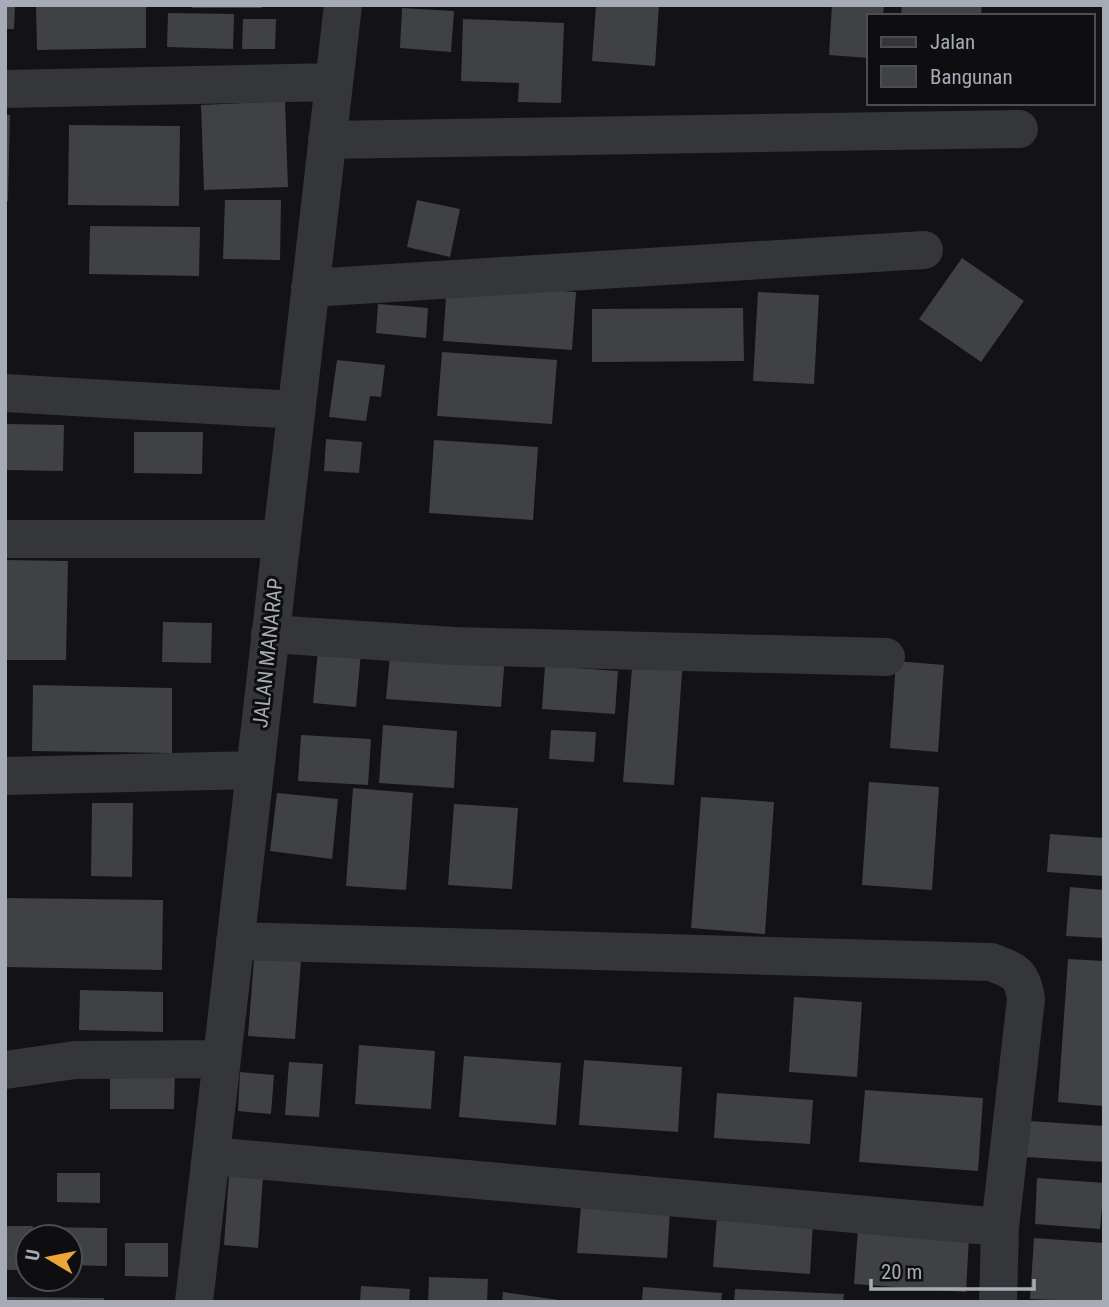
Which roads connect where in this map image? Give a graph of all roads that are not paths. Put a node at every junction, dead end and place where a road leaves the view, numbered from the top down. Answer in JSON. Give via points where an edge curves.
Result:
{"nodes":[{"id":1,"x":343,"y":5,"type":"edge"},
{"id":2,"x":334,"y":82,"type":"junction"},
{"id":3,"x":5,"y":89,"type":"edge"},
{"id":4,"x":1019,"y":129,"type":"dead end"},
{"id":5,"x":327,"y":140,"type":"junction"},
{"id":6,"x":924,"y":250,"type":"dead end"},
{"id":7,"x":310,"y":288,"type":"junction"},
{"id":8,"x":5,"y":393,"type":"edge"},
{"id":9,"x":296,"y":410,"type":"junction"},
{"id":10,"x":5,"y":539,"type":"edge"},
{"id":11,"x":281,"y":539,"type":"junction"},
{"id":12,"x":270,"y":634,"type":"junction"},
{"id":13,"x":886,"y":657,"type":"dead end"},
{"id":14,"x":255,"y":770,"type":"junction"},
{"id":15,"x":5,"y":776,"type":"edge"},
{"id":16,"x":235,"y":941,"type":"junction"},
{"id":17,"x":220,"y":1059,"type":"junction"},
{"id":18,"x":5,"y":1070,"type":"edge"},
{"id":19,"x":211,"y":1156,"type":"junction"},
{"id":20,"x":1000,"y":1227,"type":"junction"},
{"id":21,"x":194,"y":1302,"type":"edge"},
{"id":22,"x":998,"y":1302,"type":"edge"}],
"edges":[{"from":1,"to":2,"type":"street","name":"JALAN MANARAP"},
{"from":2,"to":3,"type":"street"},
{"from":2,"to":5,"type":"street","name":"JALAN MANARAP"},
{"from":4,"to":5,"type":"street"},
{"from":5,"to":7,"type":"street","name":"JALAN MANARAP"},
{"from":6,"to":7,"type":"street"},
{"from":7,"to":9,"type":"street","name":"JALAN MANARAP"},
{"from":8,"to":9,"type":"street"},
{"from":9,"to":11,"type":"street","name":"JALAN MANARAP"},
{"from":10,"to":11,"type":"street"},
{"from":11,"to":12,"type":"street","name":"JALAN MANARAP"},
{"from":12,"to":13,"type":"street","via":[[454,646]]},
{"from":12,"to":14,"type":"street","name":"JALAN MANARAP"},
{"from":14,"to":15,"type":"street"},
{"from":14,"to":16,"type":"street","name":"JALAN MANARAP"},
{"from":16,"to":17,"type":"street","name":"JALAN MANARAP"},
{"from":16,"to":20,"type":"street","via":[[991,962],[1015,971],[1024,984],[1026,999]]},
{"from":17,"to":18,"type":"street","via":[[75,1060]]},
{"from":17,"to":19,"type":"street","name":"JALAN MANARAP"},
{"from":19,"to":20,"type":"street"},
{"from":19,"to":21,"type":"street","name":"JALAN MANARAP"},
{"from":20,"to":22,"type":"street"}]}
